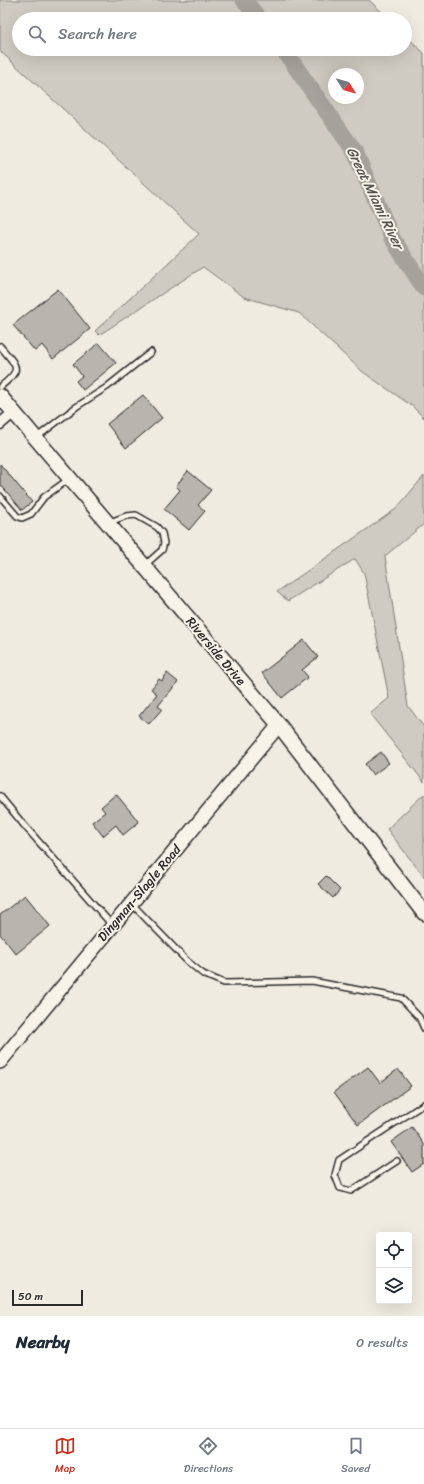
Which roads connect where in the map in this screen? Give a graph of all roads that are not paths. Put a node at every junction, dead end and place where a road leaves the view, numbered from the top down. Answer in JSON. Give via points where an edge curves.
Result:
{"nodes":[{"id":1,"x":0,"y":346,"type":"edge"},
{"id":2,"x":151,"y":352,"type":"dead end"},
{"id":3,"x":0,"y":387,"type":"edge"},
{"id":4,"x":0,"y":396,"type":"edge"},
{"id":5,"x":14,"y":412,"type":"junction"},
{"id":6,"x":0,"y":424,"type":"edge"},
{"id":7,"x":36,"y":438,"type":"junction"},
{"id":8,"x":70,"y":478,"type":"junction"},
{"id":9,"x":0,"y":496,"type":"edge"},
{"id":10,"x":108,"y":523,"type":"junction"},
{"id":11,"x":144,"y":565,"type":"junction"},
{"id":12,"x":279,"y":725,"type":"junction"},
{"id":13,"x":0,"y":796,"type":"edge"},
{"id":14,"x":131,"y":903,"type":"junction"},
{"id":15,"x":424,"y":913,"type":"edge"},
{"id":16,"x":112,"y":926,"type":"junction"},
{"id":17,"x":424,"y":1028,"type":"edge"},
{"id":18,"x":0,"y":1062,"type":"edge"},
{"id":19,"x":424,"y":1104,"type":"edge"},
{"id":20,"x":397,"y":1161,"type":"dead end"}],
"edges":[{"from":1,"to":3,"type":"lane","via":[[13,362],[16,371]]},
{"from":2,"to":7,"type":"lane"},
{"from":4,"to":5,"type":"main road","name":"Riverside Drive"},
{"from":5,"to":6,"type":"street"},
{"from":5,"to":7,"type":"main road","name":"Riverside Drive"},
{"from":7,"to":8,"type":"main road","name":"Riverside Drive"},
{"from":8,"to":9,"type":"lane","via":[[44,497],[31,514],[22,518],[17,516]]},
{"from":8,"to":10,"type":"main road","name":"Riverside Drive"},
{"from":10,"to":11,"type":"main road","name":"Riverside Drive"},
{"from":10,"to":11,"type":"lane","via":[[136,515],[157,527],[162,533],[162,550]]},
{"from":11,"to":12,"type":"main road","name":"Riverside Drive"},
{"from":12,"to":14,"type":"street","name":"Dingman-Slagle Road"},
{"from":12,"to":15,"type":"main road","name":"Riverside Drive"},
{"from":13,"to":16,"type":"lane"},
{"from":14,"to":16,"type":"street","name":"Dingman-Slagle Road"},
{"from":14,"to":17,"type":"lane","via":[[187,962],[203,974],[224,983],[312,981],[401,998],[419,1017]]},
{"from":16,"to":18,"type":"street","name":"Dingman-Slagle Road"},
{"from":19,"to":20,"type":"lane","via":[[339,1160],[335,1175],[340,1188],[351,1191]]}]}
